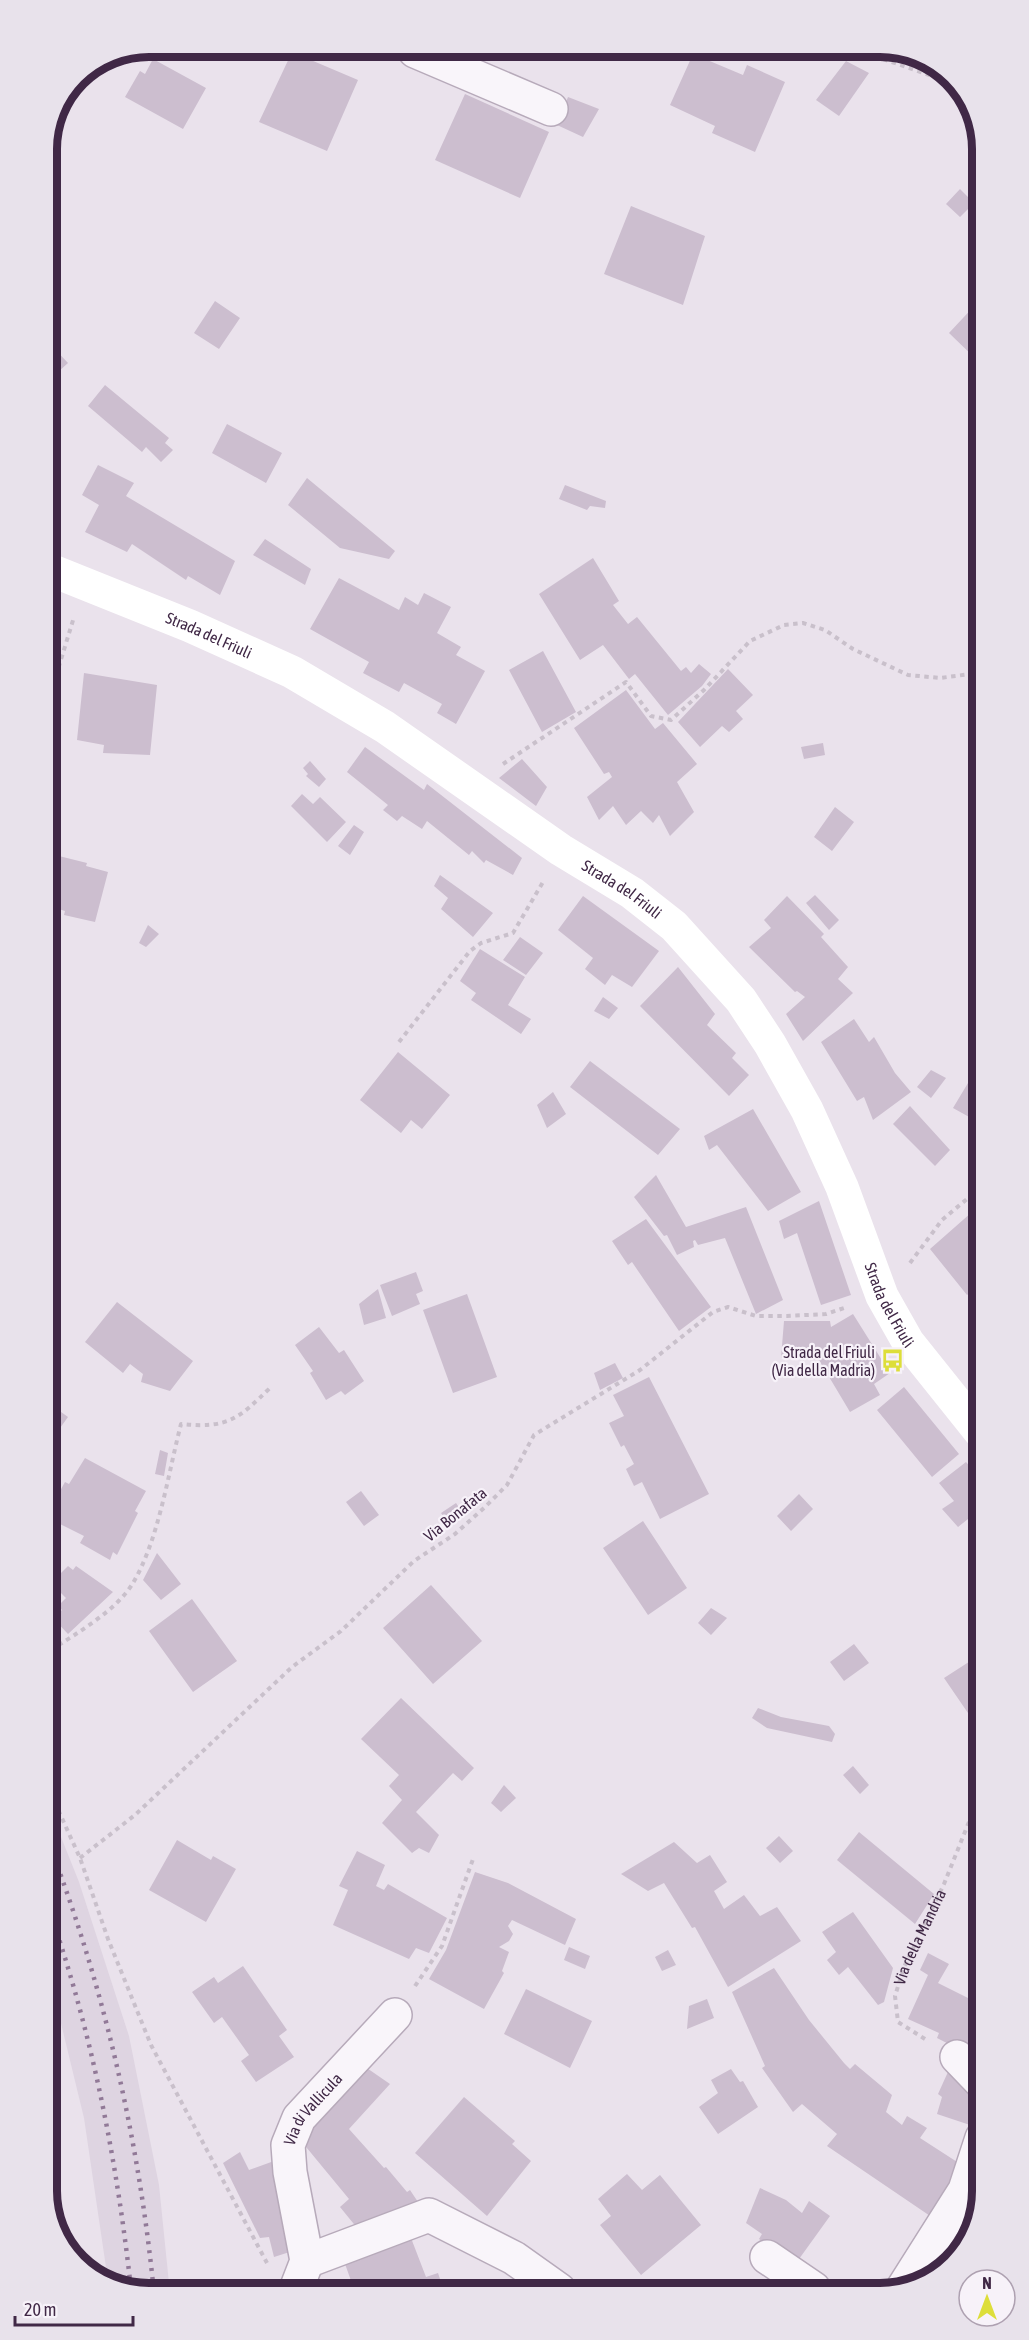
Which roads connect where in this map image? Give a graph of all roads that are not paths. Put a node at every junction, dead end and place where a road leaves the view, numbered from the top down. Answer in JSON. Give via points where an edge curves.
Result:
{"nodes":[{"id":1,"x":429,"y":57,"type":"edge"},
{"id":2,"x":551,"y":109,"type":"dead end"},
{"id":3,"x":57,"y":573,"type":"edge"},
{"id":4,"x":972,"y":1422,"type":"edge"},
{"id":5,"x":395,"y":2015,"type":"road end"},
{"id":6,"x":957,"y":2057,"type":"road end"},
{"id":7,"x":972,"y":2073,"type":"edge"},
{"id":8,"x":972,"y":2167,"type":"edge"},
{"id":9,"x":767,"y":2257,"type":"dead end"},
{"id":10,"x":307,"y":2261,"type":"junction"},
{"id":11,"x":909,"y":2278,"type":"edge"},
{"id":12,"x":298,"y":2283,"type":"edge"},
{"id":13,"x":549,"y":2283,"type":"edge"},
{"id":14,"x":805,"y":2283,"type":"edge"}],
"edges":[{"from":1,"to":2,"type":"street"},
{"from":3,"to":4,"type":"main road","name":"Strada del Friuli","via":[[292,672],[385,727],[561,850],[632,893],[674,926],[741,1000],[770,1044],[807,1110],[842,1187],[882,1296],[909,1342]]},
{"from":5,"to":10,"type":"street","name":"Via di Vallicula","via":[[300,2118],[288,2145]]},
{"from":6,"to":7,"type":"street"},
{"from":8,"to":11,"type":"street","via":[[964,2190]]},
{"from":9,"to":14,"type":"street"},
{"from":10,"to":12,"type":"street"},
{"from":10,"to":13,"type":"street","via":[[429,2215],[514,2258]]}]}
